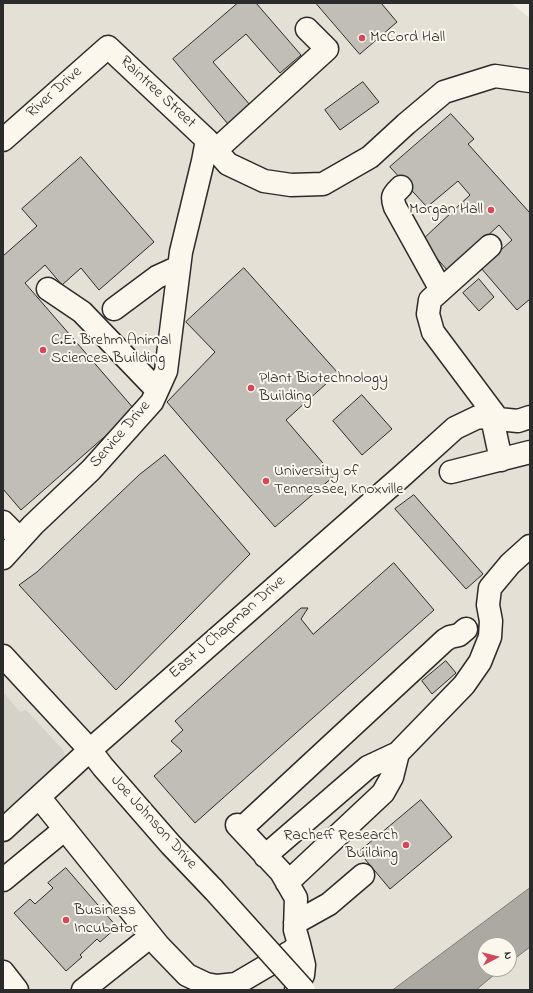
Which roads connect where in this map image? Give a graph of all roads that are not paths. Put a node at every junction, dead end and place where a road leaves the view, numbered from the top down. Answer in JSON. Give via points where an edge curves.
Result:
{"nodes":[{"id":1,"x":307,"y":28,"type":"dead end"},
{"id":2,"x":108,"y":47,"type":"joint"},
{"id":3,"x":530,"y":81,"type":"edge"},
{"id":4,"x":3,"y":140,"type":"edge"},
{"id":5,"x":212,"y":145,"type":"junction"},
{"id":6,"x":401,"y":187,"type":"dead end"},
{"id":7,"x":490,"y":246,"type":"dead end"},
{"id":8,"x":179,"y":267,"type":"junction"},
{"id":9,"x":48,"y":289,"type":"dead end"},
{"id":10,"x":441,"y":290,"type":"junction"},
{"id":11,"x":114,"y":309,"type":"dead end"},
{"id":12,"x":157,"y":390,"type":"junction"},
{"id":13,"x":530,"y":417,"type":"edge"},
{"id":14,"x":495,"y":419,"type":"junction"},
{"id":15,"x":530,"y":452,"type":"edge"},
{"id":16,"x":501,"y":460,"type":"junction"},
{"id":17,"x":452,"y":472,"type":"dead end"},
{"id":18,"x":3,"y":522,"type":"edge"},
{"id":19,"x":20,"y":539,"type":"junction"},
{"id":20,"x":530,"y":546,"type":"edge"},
{"id":21,"x":3,"y":558,"type":"edge"},
{"id":22,"x":466,"y":629,"type":"dead end"},
{"id":23,"x":3,"y":656,"type":"edge"},
{"id":24,"x":90,"y":750,"type":"junction"},
{"id":25,"x":398,"y":753,"type":"junction"},
{"id":26,"x":39,"y":796,"type":"junction"},
{"id":27,"x":65,"y":829,"type":"junction"},
{"id":28,"x":3,"y":830,"type":"edge"},
{"id":29,"x":265,"y":856,"type":"junction"},
{"id":30,"x":363,"y":875,"type":"dead end"},
{"id":31,"x":3,"y":880,"type":"edge"},
{"id":32,"x":287,"y":883,"type":"junction"},
{"id":33,"x":295,"y":923,"type":"junction"},
{"id":34,"x":151,"y":936,"type":"junction"},
{"id":35,"x":300,"y":944,"type":"junction"},
{"id":36,"x":3,"y":972,"type":"edge"},
{"id":37,"x":18,"y":990,"type":"edge"},
{"id":38,"x":83,"y":990,"type":"edge"},
{"id":39,"x":296,"y":990,"type":"edge"},
{"id":40,"x":304,"y":990,"type":"edge"}],
"edges":[{"from":1,"to":5,"type":"street","via":[[327,49]]},
{"from":2,"to":4,"type":"street","name":"River Drive"},
{"from":2,"to":5,"type":"street","name":"Raintree Street"},
{"from":3,"to":5,"type":"street","name":"Raintree Street","via":[[495,76],[444,92],[370,157],[323,184],[291,185],[264,181],[228,164]]},
{"from":5,"to":8,"type":"street","name":"Service Drive","via":[[203,161]]},
{"from":6,"to":10,"type":"street","via":[[394,194],[394,207]]},
{"from":7,"to":10,"type":"street"},
{"from":8,"to":11,"type":"street","via":[[157,277]]},
{"from":8,"to":12,"type":"street","name":"Service Drive","via":[[166,371]]},
{"from":9,"to":12,"type":"street","via":[[82,312]]},
{"from":10,"to":14,"type":"street","via":[[430,300],[428,314],[433,332]]},
{"from":12,"to":19,"type":"street","name":"Service Drive","via":[[152,402],[91,470]]},
{"from":13,"to":14,"type":"street","name":"East J Chapman Drive","via":[[518,421]]},
{"from":14,"to":16,"type":"street"},
{"from":14,"to":24,"type":"street","name":"East J Chapman Drive","via":[[478,417],[455,428]]},
{"from":15,"to":16,"type":"street"},
{"from":16,"to":17,"type":"street"},
{"from":18,"to":19,"type":"street"},
{"from":19,"to":21,"type":"street","name":"Service Drive"},
{"from":20,"to":25,"type":"street","via":[[510,564],[490,588],[490,637],[480,662],[464,685]]},
{"from":22,"to":29,"type":"street","via":[[459,635],[445,640],[239,827]]},
{"from":23,"to":24,"type":"street","name":"Joe Johnson Drive"},
{"from":24,"to":26,"type":"street","name":"East J Chapman Drive"},
{"from":24,"to":40,"type":"street","name":"Joe Johnson Drive","bridge":true,"via":[[171,845]]},
{"from":25,"to":29,"type":"street","via":[[368,767]]},
{"from":25,"to":32,"type":"street","via":[[392,777],[382,793]]},
{"from":26,"to":27,"type":"street"},
{"from":26,"to":28,"type":"street","name":"East J Chapman Drive"},
{"from":27,"to":31,"type":"street"},
{"from":27,"to":34,"type":"street"},
{"from":29,"to":32,"type":"street","via":[[281,872]]},
{"from":30,"to":33,"type":"street","via":[[329,904]]},
{"from":32,"to":33,"type":"street","via":[[296,898]]},
{"from":33,"to":35,"type":"street"},
{"from":34,"to":35,"type":"street","via":[[187,975],[217,986],[236,984]]},
{"from":34,"to":38,"type":"street"},
{"from":35,"to":39,"type":"street","via":[[304,965],[303,975]]},
{"from":36,"to":37,"type":"street"}]}
